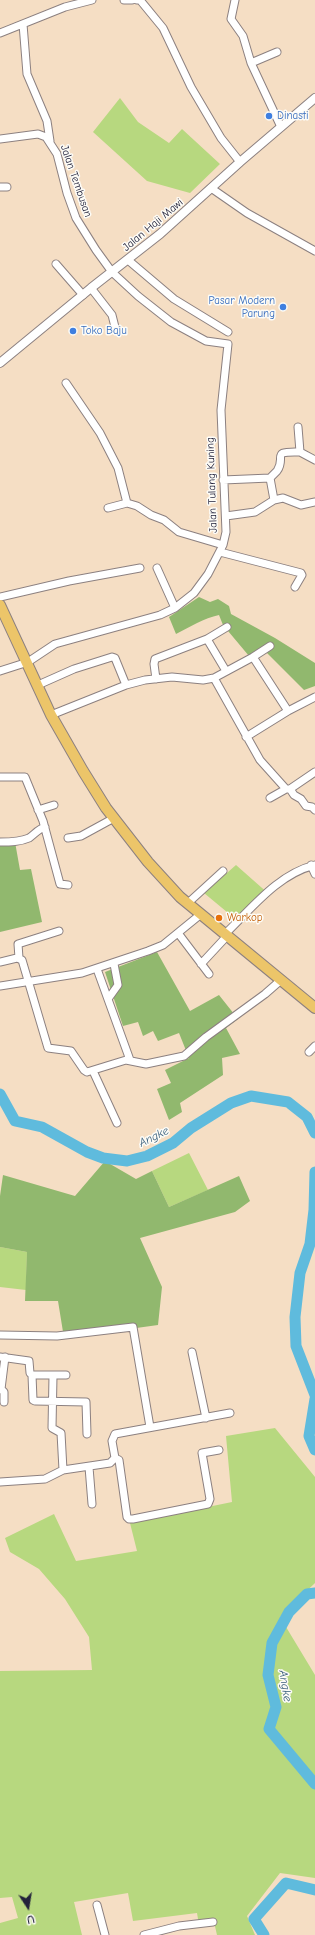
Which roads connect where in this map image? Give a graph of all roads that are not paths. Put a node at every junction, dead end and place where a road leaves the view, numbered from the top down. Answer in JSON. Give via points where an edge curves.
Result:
{"nodes":[{"id":1,"x":92,"y":0,"type":"edge"},
{"id":2,"x":124,"y":0,"type":"edge"},
{"id":3,"x":132,"y":0,"type":"edge"},
{"id":4,"x":136,"y":0,"type":"edge"},
{"id":5,"x":140,"y":0,"type":"edge"},
{"id":6,"x":235,"y":0,"type":"edge"},
{"id":7,"x":65,"y":3,"type":"edge"},
{"id":8,"x":23,"y":24,"type":"junction"},
{"id":9,"x":0,"y":33,"type":"edge"},
{"id":10,"x":277,"y":52,"type":"dead end"},
{"id":11,"x":251,"y":63,"type":"junction"},
{"id":12,"x":315,"y":98,"type":"edge"},
{"id":13,"x":282,"y":127,"type":"junction"},
{"id":14,"x":0,"y":139,"type":"edge"},
{"id":15,"x":50,"y":141,"type":"junction"},
{"id":16,"x":240,"y":162,"type":"junction"},
{"id":17,"x":211,"y":188,"type":"junction"},
{"id":18,"x":315,"y":251,"type":"edge"},
{"id":19,"x":128,"y":260,"type":"junction"},
{"id":20,"x":56,"y":264,"type":"dead end"},
{"id":21,"x":112,"y":272,"type":"junction"},
{"id":22,"x":91,"y":288,"type":"junction"},
{"id":23,"x":83,"y":295,"type":"junction"},
{"id":24,"x":115,"y":327,"type":"dead end"},
{"id":25,"x":228,"y":332,"type":"dead end"},
{"id":26,"x":0,"y":363,"type":"edge"},
{"id":27,"x":66,"y":383,"type":"dead end"},
{"id":28,"x":298,"y":427,"type":"dead end"},
{"id":29,"x":300,"y":452,"type":"junction"},
{"id":30,"x":315,"y":460,"type":"edge"},
{"id":31,"x":270,"y":478,"type":"junction"},
{"id":32,"x":223,"y":480,"type":"junction"},
{"id":33,"x":274,"y":500,"type":"junction"},
{"id":34,"x":315,"y":502,"type":"edge"},
{"id":35,"x":127,"y":503,"type":"junction"},
{"id":36,"x":108,"y":508,"type":"dead end"},
{"id":37,"x":226,"y":516,"type":"junction"},
{"id":38,"x":223,"y":545,"type":"junction"},
{"id":39,"x":220,"y":552,"type":"junction"},
{"id":40,"x":140,"y":568,"type":"dead end"},
{"id":41,"x":157,"y":568,"type":"dead end"},
{"id":42,"x":295,"y":587,"type":"dead end"},
{"id":43,"x":0,"y":597,"type":"edge"},
{"id":44,"x":0,"y":605,"type":"edge"},
{"id":45,"x":175,"y":608,"type":"junction"},
{"id":46,"x":227,"y":627,"type":"dead end"},
{"id":47,"x":207,"y":639,"type":"junction"},
{"id":48,"x":270,"y":646,"type":"dead end"},
{"id":49,"x":253,"y":657,"type":"junction"},
{"id":50,"x":28,"y":662,"type":"junction"},
{"id":51,"x":226,"y":671,"type":"junction"},
{"id":52,"x":0,"y":672,"type":"edge"},
{"id":53,"x":156,"y":678,"type":"junction"},
{"id":54,"x":214,"y":678,"type":"junction"},
{"id":55,"x":38,"y":684,"type":"junction"},
{"id":56,"x":126,"y":685,"type":"junction"},
{"id":57,"x":315,"y":697,"type":"edge"},
{"id":58,"x":288,"y":711,"type":"junction"},
{"id":59,"x":51,"y":715,"type":"junction"},
{"id":60,"x":246,"y":737,"type":"junction"},
{"id":61,"x":315,"y":772,"type":"edge"},
{"id":62,"x":0,"y":777,"type":"edge"},
{"id":63,"x":288,"y":789,"type":"junction"},
{"id":64,"x":270,"y":798,"type":"dead end"},
{"id":65,"x":54,"y":805,"type":"dead end"},
{"id":66,"x":38,"y":810,"type":"junction"},
{"id":67,"x":315,"y":810,"type":"edge"},
{"id":68,"x":114,"y":818,"type":"junction"},
{"id":69,"x":45,"y":826,"type":"junction"},
{"id":70,"x":68,"y":838,"type":"dead end"},
{"id":71,"x":0,"y":842,"type":"edge"},
{"id":72,"x":313,"y":865,"type":"edge"},
{"id":73,"x":223,"y":871,"type":"dead end"},
{"id":74,"x":315,"y":874,"type":"edge"},
{"id":75,"x":68,"y":885,"type":"dead end"},
{"id":76,"x":188,"y":903,"type":"junction"},
{"id":77,"x":201,"y":914,"type":"junction"},
{"id":78,"x":59,"y":931,"type":"dead end"},
{"id":79,"x":178,"y":933,"type":"junction"},
{"id":80,"x":226,"y":935,"type":"junction"},
{"id":81,"x":19,"y":958,"type":"junction"},
{"id":82,"x":0,"y":962,"type":"edge"},
{"id":83,"x":114,"y":964,"type":"junction"},
{"id":84,"x":201,"y":964,"type":"junction"},
{"id":85,"x":98,"y":969,"type":"junction"},
{"id":86,"x":209,"y":974,"type":"dead end"},
{"id":87,"x":281,"y":980,"type":"junction"},
{"id":88,"x":27,"y":982,"type":"junction"},
{"id":89,"x":0,"y":986,"type":"edge"},
{"id":90,"x":108,"y":999,"type":"junction"},
{"id":91,"x":315,"y":1008,"type":"edge"},
{"id":92,"x":315,"y":1046,"type":"edge"},
{"id":93,"x":309,"y":1052,"type":"dead end"},
{"id":94,"x":130,"y":1060,"type":"junction"},
{"id":95,"x":93,"y":1071,"type":"junction"},
{"id":96,"x":117,"y":1123,"type":"dead end"},
{"id":97,"x":0,"y":1335,"type":"edge"},
{"id":98,"x":192,"y":1352,"type":"dead end"},
{"id":99,"x":2,"y":1357,"type":"edge"},
{"id":100,"x":32,"y":1375,"type":"junction"},
{"id":101,"x":66,"y":1375,"type":"dead end"},
{"id":102,"x":53,"y":1376,"type":"junction"},
{"id":103,"x":53,"y":1401,"type":"junction"},
{"id":104,"x":4,"y":1402,"type":"dead end"},
{"id":105,"x":230,"y":1413,"type":"dead end"},
{"id":106,"x":206,"y":1418,"type":"junction"},
{"id":107,"x":150,"y":1427,"type":"junction"},
{"id":108,"x":87,"y":1434,"type":"dead end"},
{"id":109,"x":219,"y":1450,"type":"dead end"},
{"id":110,"x":115,"y":1458,"type":"junction"},
{"id":111,"x":89,"y":1467,"type":"junction"},
{"id":112,"x":63,"y":1470,"type":"junction"},
{"id":113,"x":0,"y":1482,"type":"edge"},
{"id":114,"x":92,"y":1504,"type":"dead end"},
{"id":115,"x":97,"y":1905,"type":"dead end"},
{"id":116,"x":213,"y":1922,"type":"dead end"},
{"id":117,"x":105,"y":1935,"type":"edge"},
{"id":118,"x":144,"y":1935,"type":"edge"}],
"edges":[{"from":1,"to":7,"type":"street"},
{"from":2,"to":3,"type":"street"},
{"from":4,"to":5,"type":"street"},
{"from":5,"to":16,"type":"street","via":[[163,28],[191,87],[221,138]]},
{"from":6,"to":11,"type":"street","via":[[231,19],[243,36]]},
{"from":7,"to":8,"type":"street"},
{"from":8,"to":9,"type":"street"},
{"from":8,"to":15,"type":"street","via":[[27,74],[47,121]]},
{"from":10,"to":11,"type":"street"},
{"from":11,"to":13,"type":"street"},
{"from":12,"to":13,"type":"street","name":"Jalan Haji Mawi"},
{"from":13,"to":16,"type":"street","name":"Jalan Haji Mawi"},
{"from":14,"to":15,"type":"street","name":"Jalan Tembusan","via":[[38,134],[44,135]]},
{"from":15,"to":21,"type":"street","name":"Jalan Tembusan","via":[[57,154],[76,218]]},
{"from":16,"to":17,"type":"street","name":"Jalan Haji Mawi"},
{"from":17,"to":18,"type":"street","via":[[247,213]]},
{"from":17,"to":19,"type":"street","name":"Jalan Haji Mawi"},
{"from":19,"to":21,"type":"street","name":"Jalan Haji Mawi"},
{"from":19,"to":25,"type":"street","via":[[174,300]]},
{"from":20,"to":23,"type":"street"},
{"from":21,"to":22,"type":"street","name":"Jalan Haji Mawi"},
{"from":21,"to":32,"type":"street","name":"Jalan Tulang Kuning","via":[[171,322],[206,341],[228,344],[221,410]]},
{"from":22,"to":23,"type":"street","name":"Jalan Haji Mawi"},
{"from":22,"to":24,"type":"street","via":[[112,315]]},
{"from":23,"to":26,"type":"street","name":"Jalan Haji Mawi"},
{"from":27,"to":35,"type":"street","via":[[100,432],[118,468]]},
{"from":28,"to":29,"type":"street"},
{"from":29,"to":30,"type":"street"},
{"from":29,"to":31,"type":"street","via":[[282,453],[279,457],[278,470]]},
{"from":31,"to":32,"type":"street"},
{"from":31,"to":33,"type":"street"},
{"from":32,"to":37,"type":"street","name":"Jalan Tulang Kuning"},
{"from":33,"to":34,"type":"street","via":[[283,498],[301,505]]},
{"from":33,"to":37,"type":"street","via":[[255,512]]},
{"from":35,"to":36,"type":"street"},
{"from":35,"to":38,"type":"street","via":[[164,520],[179,532]]},
{"from":37,"to":38,"type":"street","name":"Jalan Tulang Kuning"},
{"from":38,"to":39,"type":"street","name":"Jalan Tulang Kuning"},
{"from":39,"to":42,"type":"street","via":[[301,573]]},
{"from":39,"to":45,"type":"street","name":"Jalan Tulang Kuning","via":[[200,586]]},
{"from":40,"to":43,"type":"street"},
{"from":41,"to":45,"type":"street"},
{"from":44,"to":50,"type":"main road"},
{"from":45,"to":50,"type":"street","name":"Jalan Tulang Kuning","via":[[160,615],[55,644]]},
{"from":46,"to":47,"type":"street"},
{"from":47,"to":51,"type":"street"},
{"from":47,"to":53,"type":"street","via":[[155,659]]},
{"from":48,"to":49,"type":"street"},
{"from":49,"to":51,"type":"street"},
{"from":49,"to":58,"type":"street"},
{"from":50,"to":52,"type":"street","name":"Jalan Tulang Kuning"},
{"from":50,"to":55,"type":"main road"},
{"from":51,"to":54,"type":"street"},
{"from":53,"to":54,"type":"street"},
{"from":53,"to":56,"type":"street"},
{"from":54,"to":60,"type":"street"},
{"from":55,"to":56,"type":"street","via":[[112,657],[115,658]]},
{"from":55,"to":59,"type":"main road"},
{"from":56,"to":59,"type":"street"},
{"from":57,"to":58,"type":"street"},
{"from":58,"to":60,"type":"street"},
{"from":59,"to":68,"type":"main road","via":[[93,788]]},
{"from":60,"to":63,"type":"street","via":[[260,760]]},
{"from":61,"to":63,"type":"street"},
{"from":62,"to":66,"type":"street","via":[[25,777]]},
{"from":63,"to":64,"type":"street"},
{"from":63,"to":67,"type":"street","via":[[306,806]]},
{"from":65,"to":66,"type":"street"},
{"from":66,"to":69,"type":"street"},
{"from":68,"to":70,"type":"street","via":[[81,836]]},
{"from":68,"to":76,"type":"main road","via":[[148,862]]},
{"from":69,"to":71,"type":"street","via":[[24,840]]},
{"from":69,"to":75,"type":"street","via":[[60,884]]},
{"from":72,"to":74,"type":"street"},
{"from":72,"to":80,"type":"street","via":[[299,869],[274,887]]},
{"from":73,"to":76,"type":"street"},
{"from":76,"to":77,"type":"main road"},
{"from":77,"to":79,"type":"street"},
{"from":77,"to":80,"type":"main road"},
{"from":78,"to":81,"type":"street","via":[[18,944]]},
{"from":79,"to":83,"type":"street","via":[[157,948]]},
{"from":79,"to":84,"type":"street"},
{"from":80,"to":84,"type":"street"},
{"from":80,"to":87,"type":"main road"},
{"from":81,"to":82,"type":"street"},
{"from":81,"to":88,"type":"street"},
{"from":83,"to":85,"type":"street"},
{"from":83,"to":90,"type":"street","via":[[118,985]]},
{"from":84,"to":86,"type":"street"},
{"from":85,"to":88,"type":"street"},
{"from":85,"to":90,"type":"street"},
{"from":87,"to":91,"type":"main road"},
{"from":87,"to":94,"type":"street","via":[[184,1056],[146,1064]]},
{"from":88,"to":89,"type":"street"},
{"from":88,"to":95,"type":"street","via":[[48,1048],[71,1051],[84,1070]]},
{"from":90,"to":94,"type":"street"},
{"from":92,"to":93,"type":"street"},
{"from":94,"to":95,"type":"street"},
{"from":95,"to":96,"type":"street"},
{"from":97,"to":107,"type":"street","via":[[57,1336],[133,1327]]},
{"from":98,"to":106,"type":"street"},
{"from":99,"to":100,"type":"street","via":[[29,1361]]},
{"from":99,"to":104,"type":"street","via":[[1,1389],[4,1392]]},
{"from":100,"to":102,"type":"street"},
{"from":100,"to":103,"type":"street","via":[[33,1400]]},
{"from":101,"to":102,"type":"street"},
{"from":102,"to":103,"type":"street"},
{"from":103,"to":108,"type":"street","via":[[86,1402]]},
{"from":103,"to":112,"type":"street","via":[[52,1428],[61,1433]]},
{"from":105,"to":106,"type":"street"},
{"from":106,"to":107,"type":"street"},
{"from":107,"to":110,"type":"street","via":[[115,1434],[112,1441]]},
{"from":109,"to":110,"type":"street","via":[[202,1453],[210,1499],[208,1504],[133,1519],[127,1517],[119,1460]]},
{"from":110,"to":111,"type":"street","via":[[110,1463]]},
{"from":111,"to":112,"type":"street"},
{"from":111,"to":114,"type":"street"},
{"from":112,"to":113,"type":"street","via":[[45,1479]]},
{"from":115,"to":117,"type":"street"},
{"from":116,"to":118,"type":"street","via":[[178,1926]]}]}
